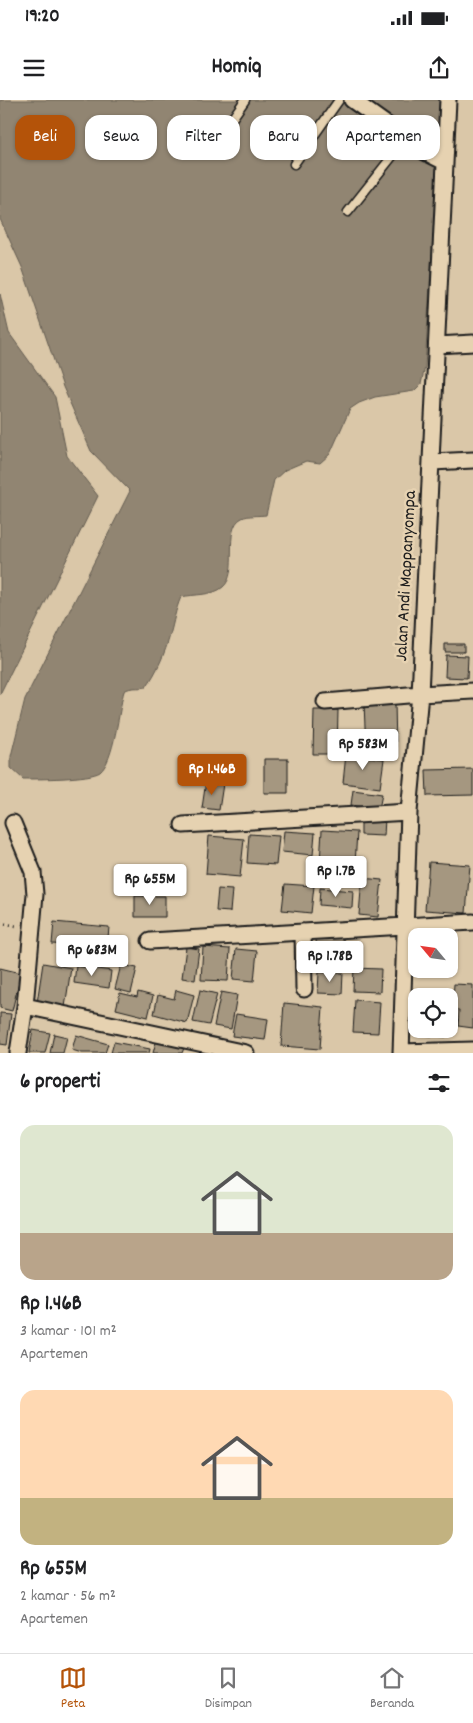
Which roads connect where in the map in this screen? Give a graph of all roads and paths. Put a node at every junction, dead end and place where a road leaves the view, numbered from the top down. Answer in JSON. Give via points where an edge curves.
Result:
{"nodes":[{"id":1,"x":244,"y":100,"type":"edge"},
{"id":2,"x":339,"y":100,"type":"edge"},
{"id":3,"x":352,"y":100,"type":"edge"},
{"id":4,"x":448,"y":100,"type":"edge"},
{"id":5,"x":234,"y":115,"type":"edge"},
{"id":6,"x":373,"y":115,"type":"edge"},
{"id":7,"x":389,"y":160,"type":"edge"},
{"id":8,"x":440,"y":160,"type":"edge"},
{"id":9,"x":445,"y":162,"type":"junction"},
{"id":10,"x":294,"y":164,"type":"dead end"},
{"id":11,"x":348,"y":212,"type":"dead end"},
{"id":12,"x":473,"y":342,"type":"edge"},
{"id":13,"x":438,"y":344,"type":"junction"},
{"id":14,"x":473,"y":460,"type":"edge"},
{"id":15,"x":432,"y":462,"type":"junction"},
{"id":16,"x":473,"y":691,"type":"edge"},
{"id":17,"x":420,"y":694,"type":"junction"},
{"id":18,"x":325,"y":702,"type":"dead end"},
{"id":19,"x":409,"y":812,"type":"junction"},
{"id":20,"x":13,"y":823,"type":"dead end"},
{"id":21,"x":183,"y":825,"type":"dead end"},
{"id":22,"x":473,"y":922,"type":"edge"},
{"id":23,"x":405,"y":926,"type":"junction"},
{"id":24,"x":304,"y":932,"type":"junction"},
{"id":25,"x":150,"y":941,"type":"dead end"},
{"id":26,"x":304,"y":988,"type":"dead end"},
{"id":27,"x":25,"y":1006,"type":"junction"},
{"id":28,"x":473,"y":1050,"type":"edge"},
{"id":29,"x":401,"y":1052,"type":"edge"},
{"id":30,"x":18,"y":1053,"type":"edge"},
{"id":31,"x":246,"y":1053,"type":"edge"}],
"edges":[{"from":1,"to":5,"type":"lane"},
{"from":2,"to":10,"type":"lane"},
{"from":3,"to":6,"type":"street"},
{"from":4,"to":9,"type":"street","name":"Jalan Andi Mappanyompa"},
{"from":7,"to":11,"type":"lane"},
{"from":8,"to":9,"type":"street"},
{"from":9,"to":13,"type":"street","name":"Jalan Andi Mappanyompa"},
{"from":12,"to":13,"type":"street"},
{"from":13,"to":15,"type":"street","name":"Jalan Andi Mappanyompa"},
{"from":14,"to":15,"type":"street"},
{"from":15,"to":17,"type":"street","name":"Jalan Andi Mappanyompa"},
{"from":16,"to":17,"type":"street"},
{"from":17,"to":18,"type":"street"},
{"from":17,"to":19,"type":"street","name":"Jalan Andi Mappanyompa"},
{"from":19,"to":21,"type":"street"},
{"from":19,"to":23,"type":"street","name":"Jalan Andi Mappanyompa"},
{"from":20,"to":27,"type":"street","via":[[34,879],[36,894]]},
{"from":22,"to":23,"type":"street"},
{"from":23,"to":24,"type":"street"},
{"from":23,"to":29,"type":"street","name":"Jalan Andi Mappanyompa"},
{"from":24,"to":25,"type":"street"},
{"from":24,"to":26,"type":"street"},
{"from":27,"to":30,"type":"street"},
{"from":27,"to":31,"type":"street"},
{"from":28,"to":29,"type":"street"}]}
